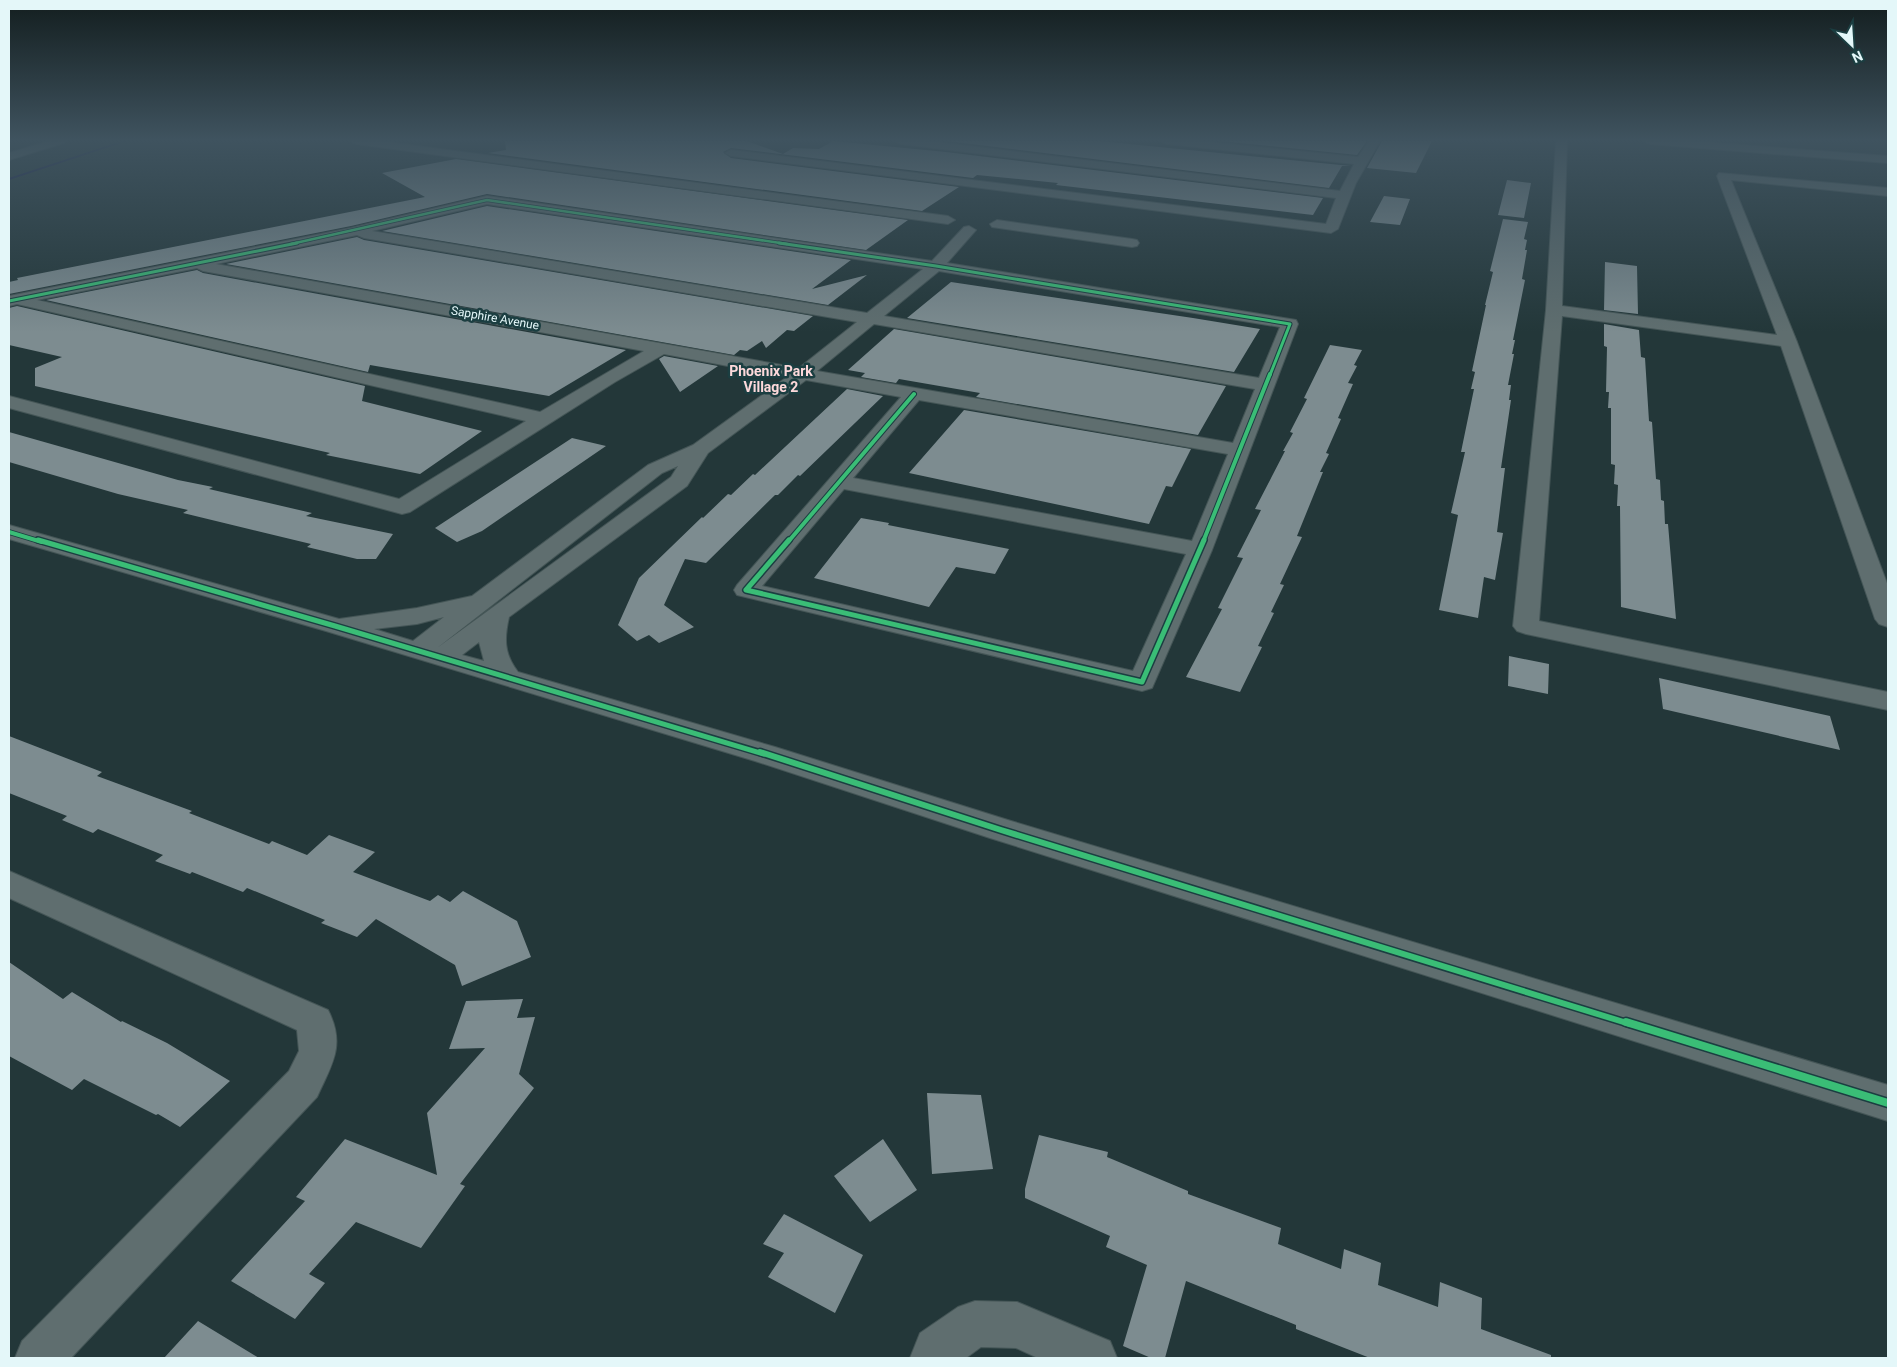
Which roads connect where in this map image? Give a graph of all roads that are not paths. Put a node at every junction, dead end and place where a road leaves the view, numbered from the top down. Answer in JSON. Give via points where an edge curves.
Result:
{"nodes":[{"id":1,"x":467,"y":205,"type":"edge"},
{"id":2,"x":520,"y":205,"type":"edge"},
{"id":3,"x":831,"y":205,"type":"edge"},
{"id":4,"x":1136,"y":205,"type":"edge"},
{"id":5,"x":1340,"y":205,"type":"edge"},
{"id":6,"x":1558,"y":205,"type":"edge"},
{"id":7,"x":1734,"y":205,"type":"edge"},
{"id":8,"x":984,"y":215,"type":"dead end"},
{"id":9,"x":959,"y":222,"type":"junction"},
{"id":10,"x":997,"y":224,"type":"junction"},
{"id":11,"x":351,"y":232,"type":"junction"},
{"id":12,"x":1132,"y":243,"type":"dead end"},
{"id":13,"x":187,"y":263,"type":"junction"},
{"id":14,"x":936,"y":266,"type":"junction"},
{"id":15,"x":11,"y":300,"type":"edge"},
{"id":16,"x":1554,"y":310,"type":"junction"},
{"id":17,"x":870,"y":319,"type":"junction"},
{"id":18,"x":1788,"y":342,"type":"junction"},
{"id":19,"x":662,"y":348,"type":"junction"},
{"id":20,"x":804,"y":373,"type":"junction"},
{"id":21,"x":1266,"y":385,"type":"junction"},
{"id":22,"x":914,"y":394,"type":"junction"},
{"id":23,"x":9,"y":402,"type":"edge"},
{"id":24,"x":544,"y":419,"type":"junction"},
{"id":25,"x":1240,"y":450,"type":"junction"},
{"id":26,"x":839,"y":482,"type":"junction"},
{"id":27,"x":9,"y":532,"type":"edge"},
{"id":28,"x":1200,"y":550,"type":"junction"},
{"id":29,"x":492,"y":607,"type":"junction"},
{"id":30,"x":1888,"y":619,"type":"edge"},
{"id":31,"x":335,"y":626,"type":"junction"},
{"id":32,"x":429,"y":654,"type":"junction"},
{"id":33,"x":509,"y":678,"type":"junction"},
{"id":34,"x":1888,"y":701,"type":"edge"},
{"id":35,"x":9,"y":884,"type":"edge"},
{"id":36,"x":1888,"y":1103,"type":"edge"},
{"id":37,"x":39,"y":1358,"type":"edge"},
{"id":38,"x":934,"y":1358,"type":"edge"},
{"id":39,"x":1093,"y":1358,"type":"edge"}],
"edges":[{"from":1,"to":11,"type":"street"},
{"from":2,"to":14,"type":"street"},
{"from":3,"to":9,"type":"street"},
{"from":4,"to":5,"type":"street","via":[[1331,229]]},
{"from":6,"to":16,"type":"street"},
{"from":7,"to":18,"type":"street"},
{"from":8,"to":10,"type":"street","via":[[996,219]]},
{"from":9,"to":10,"type":"street","via":[[986,229]]},
{"from":9,"to":14,"type":"street"},
{"from":10,"to":12,"type":"street"},
{"from":11,"to":13,"type":"street"},
{"from":11,"to":17,"type":"street"},
{"from":13,"to":15,"type":"street"},
{"from":13,"to":19,"type":"street","name":"Sapphire Avenue"},
{"from":14,"to":17,"type":"street"},
{"from":14,"to":21,"type":"street","via":[[1290,324]]},
{"from":15,"to":24,"type":"street"},
{"from":16,"to":18,"type":"street"},
{"from":16,"to":34,"type":"street","via":[[1526,626]]},
{"from":17,"to":20,"type":"street"},
{"from":17,"to":21,"type":"street"},
{"from":18,"to":30,"type":"street"},
{"from":19,"to":20,"type":"street","name":"Sapphire Avenue"},
{"from":19,"to":24,"type":"street"},
{"from":20,"to":22,"type":"street","name":"Sapphire Avenue"},
{"from":20,"to":29,"type":"street","via":[[700,449],[679,481]]},
{"from":21,"to":25,"type":"street"},
{"from":22,"to":25,"type":"street","name":"Sapphire Avenue"},
{"from":22,"to":26,"type":"street"},
{"from":23,"to":24,"type":"street","via":[[402,507]]},
{"from":25,"to":28,"type":"street"},
{"from":26,"to":28,"type":"street"},
{"from":26,"to":28,"type":"street","via":[[746,590],[1142,682]]},
{"from":27,"to":31,"type":"street"},
{"from":29,"to":31,"type":"street"},
{"from":29,"to":32,"type":"street"},
{"from":29,"to":33,"type":"street","via":[[492,654]]},
{"from":31,"to":32,"type":"street"},
{"from":32,"to":33,"type":"street"},
{"from":33,"to":36,"type":"street","via":[[766,754],[1001,830]]},
{"from":35,"to":37,"type":"street","via":[[315,1021],[318,1050],[303,1084]]},
{"from":38,"to":39,"type":"street","via":[[937,1350],[975,1324],[1018,1325]]}]}
